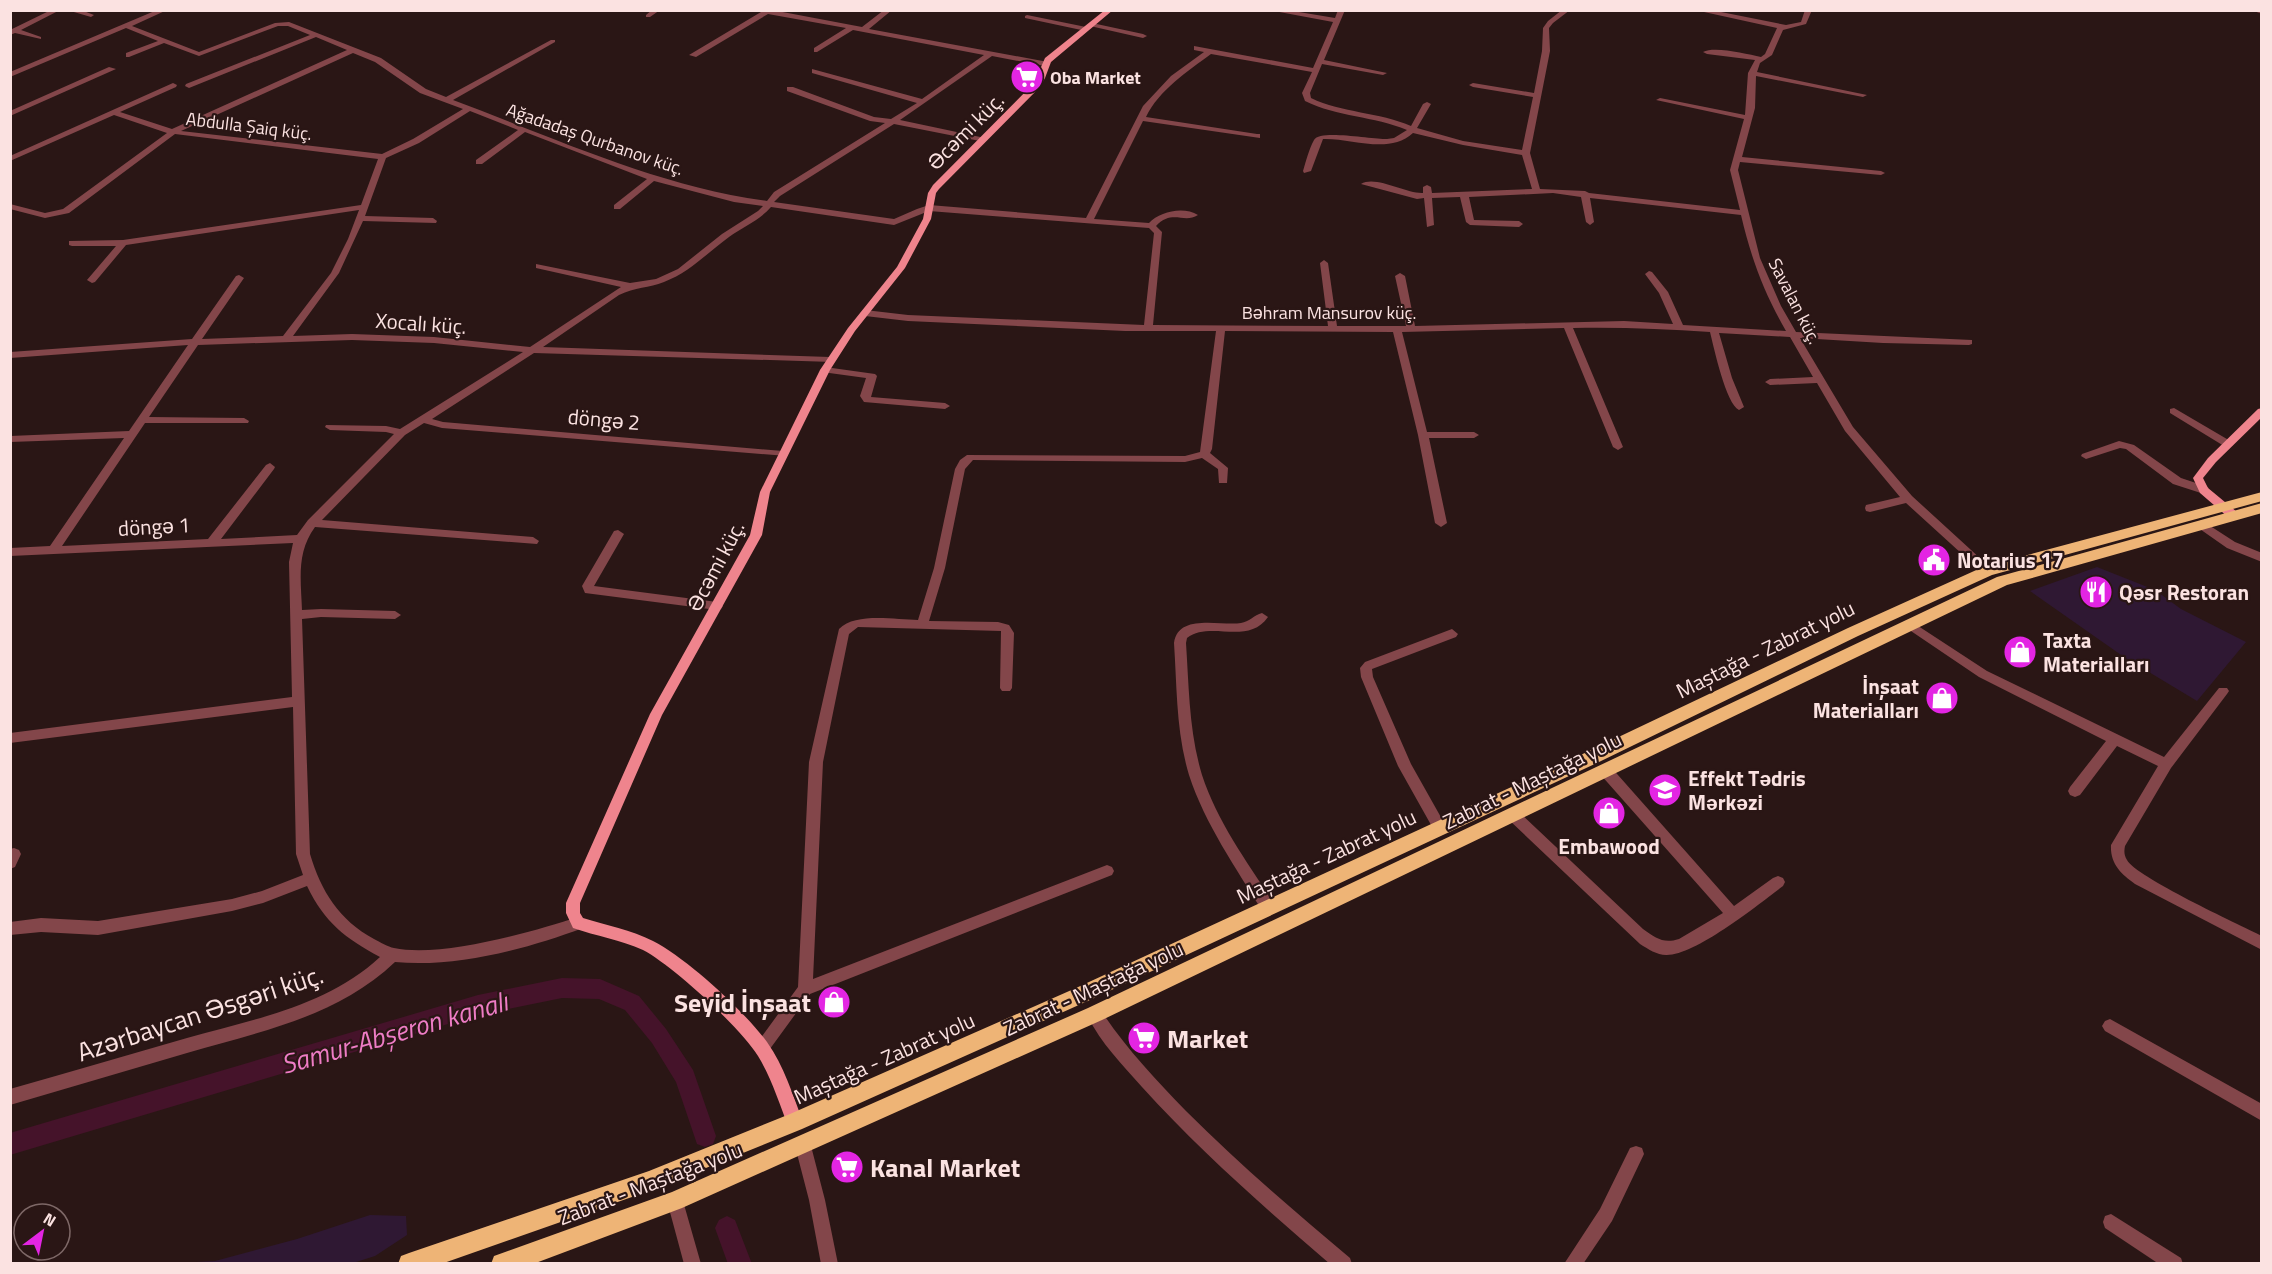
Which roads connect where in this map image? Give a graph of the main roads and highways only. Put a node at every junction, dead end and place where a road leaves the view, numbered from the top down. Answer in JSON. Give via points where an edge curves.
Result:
{"nodes":[{"id":1,"x":2262,"y":496,"type":"edge"},
{"id":2,"x":2262,"y":508,"type":"edge"},
{"id":3,"x":2227,"y":511,"type":"junction"},
{"id":4,"x":795,"y":1122,"type":"junction"},
{"id":5,"x":803,"y":1146,"type":"junction"},
{"id":6,"x":409,"y":1263,"type":"edge"},
{"id":7,"x":502,"y":1263,"type":"edge"}],
"edges":[{"from":1,"to":3,"type":"main road","name":"Maştağa - Zabrat yolu"},
{"from":2,"to":3,"type":"main road","name":"Zabrat - Maştağa yolu"},
{"from":3,"to":4,"type":"main road","name":"Maştağa - Zabrat yolu","via":[[1988,571],[1083,994]]},
{"from":3,"to":5,"type":"main road","name":"Zabrat - Maştağa yolu","via":[[2201,524],[2002,581],[1095,1014]]},
{"from":4,"to":5,"type":"main road"},
{"from":4,"to":6,"type":"main road","name":"Maştağa - Zabrat yolu","via":[[650,1181]]},
{"from":5,"to":7,"type":"main road","name":"Zabrat - Maştağa yolu","via":[[675,1201]]}]}
